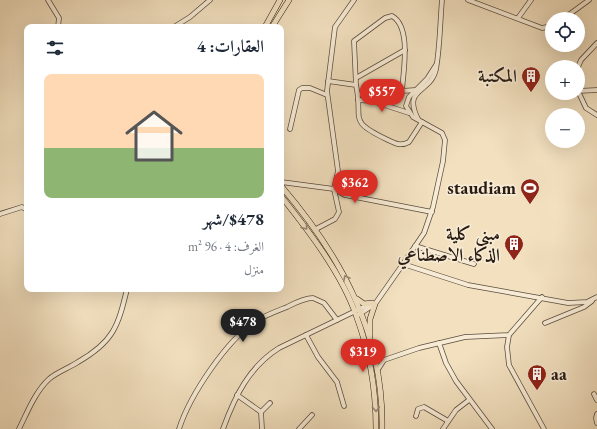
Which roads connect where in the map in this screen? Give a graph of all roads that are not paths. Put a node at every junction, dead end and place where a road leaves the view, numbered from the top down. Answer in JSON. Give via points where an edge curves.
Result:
{"nodes":[{"id":1,"x":48,"y":0,"type":"edge"},
{"id":2,"x":210,"y":0,"type":"edge"},
{"id":3,"x":280,"y":0,"type":"edge"},
{"id":4,"x":288,"y":0,"type":"edge"},
{"id":5,"x":354,"y":0,"type":"edge"},
{"id":6,"x":442,"y":0,"type":"edge"},
{"id":7,"x":468,"y":0,"type":"edge"},
{"id":8,"x":531,"y":0,"type":"edge"},
{"id":9,"x":589,"y":0,"type":"edge"},
{"id":10,"x":483,"y":2,"type":"edge"},
{"id":11,"x":572,"y":12,"type":"edge"},
{"id":12,"x":518,"y":18,"type":"junction"},
{"id":13,"x":58,"y":24,"type":"edge"},
{"id":14,"x":179,"y":24,"type":"edge"},
{"id":15,"x":267,"y":24,"type":"edge"},
{"id":16,"x":274,"y":24,"type":"edge"},
{"id":17,"x":545,"y":27,"type":"edge"},
{"id":18,"x":596,"y":45,"type":"edge"},
{"id":19,"x":405,"y":50,"type":"junction"},
{"id":20,"x":581,"y":60,"type":"edge"},
{"id":21,"x":436,"y":65,"type":"junction"},
{"id":22,"x":356,"y":78,"type":"junction"},
{"id":23,"x":328,"y":81,"type":"junction"},
{"id":24,"x":356,"y":85,"type":"junction"},
{"id":25,"x":416,"y":90,"type":"junction"},
{"id":26,"x":597,"y":90,"type":"edge"},
{"id":27,"x":402,"y":91,"type":"junction"},
{"id":28,"x":585,"y":91,"type":"edge"},
{"id":29,"x":358,"y":94,"type":"junction"},
{"id":30,"x":327,"y":95,"type":"junction"},
{"id":31,"x":358,"y":100,"type":"junction"},
{"id":32,"x":582,"y":100,"type":"edge"},
{"id":33,"x":409,"y":113,"type":"junction"},
{"id":34,"x":597,"y":115,"type":"edge"},
{"id":35,"x":420,"y":120,"type":"junction"},
{"id":36,"x":290,"y":129,"type":"dead end"},
{"id":37,"x":284,"y":182,"type":"edge"},
{"id":38,"x":334,"y":189,"type":"junction"},
{"id":39,"x":284,"y":190,"type":"edge"},
{"id":40,"x":284,"y":200,"type":"edge"},
{"id":41,"x":24,"y":208,"type":"edge"},
{"id":42,"x":432,"y":212,"type":"junction"},
{"id":43,"x":0,"y":214,"type":"edge"},
{"id":44,"x":316,"y":229,"type":"junction"},
{"id":45,"x":415,"y":246,"type":"junction"},
{"id":46,"x":403,"y":264,"type":"junction"},
{"id":47,"x":474,"y":264,"type":"dead end"},
{"id":48,"x":126,"y":292,"type":"edge"},
{"id":49,"x":355,"y":297,"type":"junction"},
{"id":50,"x":542,"y":297,"type":"junction"},
{"id":51,"x":597,"y":297,"type":"edge"},
{"id":52,"x":592,"y":300,"type":"junction"},
{"id":53,"x":373,"y":304,"type":"junction"},
{"id":54,"x":359,"y":313,"type":"junction"},
{"id":55,"x":337,"y":320,"type":"junction"},
{"id":56,"x":545,"y":323,"type":"dead end"},
{"id":57,"x":306,"y":335,"type":"junction"},
{"id":58,"x":509,"y":335,"type":"junction"},
{"id":59,"x":439,"y":343,"type":"junction"},
{"id":60,"x":371,"y":344,"type":"junction"},
{"id":61,"x":377,"y":371,"type":"junction"},
{"id":62,"x":594,"y":394,"type":"dead end"},
{"id":63,"x":237,"y":395,"type":"junction"},
{"id":64,"x":469,"y":400,"type":"junction"},
{"id":65,"x":597,"y":400,"type":"edge"},
{"id":66,"x":270,"y":403,"type":"dead end"},
{"id":67,"x":344,"y":406,"type":"dead end"},
{"id":68,"x":261,"y":412,"type":"junction"},
{"id":69,"x":597,"y":414,"type":"edge"},
{"id":70,"x":312,"y":415,"type":"dead end"},
{"id":71,"x":416,"y":416,"type":"dead end"},
{"id":72,"x":448,"y":421,"type":"junction"},
{"id":73,"x":597,"y":422,"type":"edge"},
{"id":74,"x":19,"y":429,"type":"edge"},
{"id":75,"x":178,"y":429,"type":"edge"},
{"id":76,"x":223,"y":429,"type":"edge"},
{"id":77,"x":262,"y":429,"type":"edge"},
{"id":78,"x":299,"y":429,"type":"edge"},
{"id":79,"x":376,"y":429,"type":"edge"},
{"id":80,"x":382,"y":429,"type":"edge"},
{"id":81,"x":443,"y":429,"type":"edge"},
{"id":82,"x":492,"y":429,"type":"edge"},
{"id":83,"x":544,"y":429,"type":"edge"}],
"edges":[{"from":1,"to":13,"type":"street","via":[[59,18]]},
{"from":2,"to":14,"type":"street"},
{"from":3,"to":15,"type":"main road"},
{"from":4,"to":16,"type":"main road"},
{"from":5,"to":23,"type":"street","via":[[335,27]]},
{"from":6,"to":21,"type":"street"},
{"from":7,"to":10,"type":"street"},
{"from":8,"to":12,"type":"street"},
{"from":9,"to":11,"type":"street"},
{"from":10,"to":12,"type":"street"},
{"from":12,"to":17,"type":"street"},
{"from":18,"to":20,"type":"street"},
{"from":19,"to":22,"type":"street"},
{"from":19,"to":22,"type":"street","via":[[405,40],[396,19],[392,16],[386,17],[354,42]]},
{"from":19,"to":27,"type":"street"},
{"from":21,"to":25,"type":"street"},
{"from":21,"to":35,"type":"street","via":[[433,76],[412,102],[412,108]]},
{"from":22,"to":24,"type":"street"},
{"from":23,"to":24,"type":"street"},
{"from":23,"to":30,"type":"street"},
{"from":24,"to":29,"type":"street"},
{"from":25,"to":27,"type":"street"},
{"from":25,"to":33,"type":"street","via":[[407,101]]},
{"from":26,"to":28,"type":"street"},
{"from":27,"to":29,"type":"street"},
{"from":29,"to":31,"type":"street"},
{"from":30,"to":36,"type":"street","via":[[310,88],[299,90]]},
{"from":30,"to":38,"type":"street","via":[[338,171]]},
{"from":31,"to":33,"type":"street","via":[[372,101]]},
{"from":31,"to":35,"type":"street","via":[[358,117],[364,128],[399,145],[409,142]]},
{"from":32,"to":34,"type":"street","via":[[586,108]]},
{"from":33,"to":35,"type":"street"},
{"from":35,"to":42,"type":"street","via":[[442,133],[445,140]]},
{"from":37,"to":38,"type":"street"},
{"from":38,"to":42,"type":"street","via":[[345,195]]},
{"from":38,"to":44,"type":"street","via":[[339,208],[338,216]]},
{"from":39,"to":44,"type":"main road"},
{"from":40,"to":54,"type":"main road","one_way":true,"via":[[317,244]]},
{"from":41,"to":43,"type":"street"},
{"from":42,"to":45,"type":"street","via":[[424,233]]},
{"from":49,"to":44,"type":"main road","one_way":true,"via":[[339,265]]},
{"from":45,"to":46,"type":"street"},
{"from":45,"to":47,"type":"street"},
{"from":46,"to":50,"type":"street","via":[[468,285]]},
{"from":46,"to":53,"type":"street"},
{"from":48,"to":74,"type":"street","via":[[122,311],[110,337],[99,348],[50,378],[36,397]]},
{"from":49,"to":53,"type":"main road","via":[[364,304]]},
{"from":49,"to":54,"type":"main road"},
{"from":50,"to":52,"type":"street","via":[[574,303]]},
{"from":50,"to":58,"type":"street"},
{"from":51,"to":52,"type":"street"},
{"from":52,"to":56,"type":"street","via":[[584,307]]},
{"from":53,"to":54,"type":"street"},
{"from":53,"to":60,"type":"main road","via":[[370,319]]},
{"from":54,"to":55,"type":"street"},
{"from":54,"to":60,"type":"main road"},
{"from":54,"to":79,"type":"main road","one_way":true,"via":[[373,378]]},
{"from":55,"to":57,"type":"street"},
{"from":55,"to":75,"type":"street","via":[[324,303],[313,298],[256,321],[234,340],[219,358],[188,407]]},
{"from":57,"to":63,"type":"street","via":[[265,357],[249,374]]},
{"from":57,"to":67,"type":"street","via":[[318,357],[337,382]]},
{"from":58,"to":59,"type":"street","via":[[465,337]]},
{"from":58,"to":83,"type":"street","via":[[509,365]]},
{"from":59,"to":61,"type":"street","via":[[386,359]]},
{"from":59,"to":64,"type":"street","via":[[448,367]]},
{"from":60,"to":61,"type":"main road"},
{"from":61,"to":80,"type":"main road"},
{"from":62,"to":65,"type":"street"},
{"from":63,"to":68,"type":"street"},
{"from":63,"to":76,"type":"street"},
{"from":64,"to":72,"type":"street","via":[[456,410]]},
{"from":64,"to":82,"type":"street"},
{"from":66,"to":68,"type":"street"},
{"from":68,"to":77,"type":"street"},
{"from":69,"to":73,"type":"street"},
{"from":70,"to":78,"type":"street"},
{"from":71,"to":72,"type":"street","via":[[418,409],[424,407]]},
{"from":72,"to":81,"type":"street"}]}
